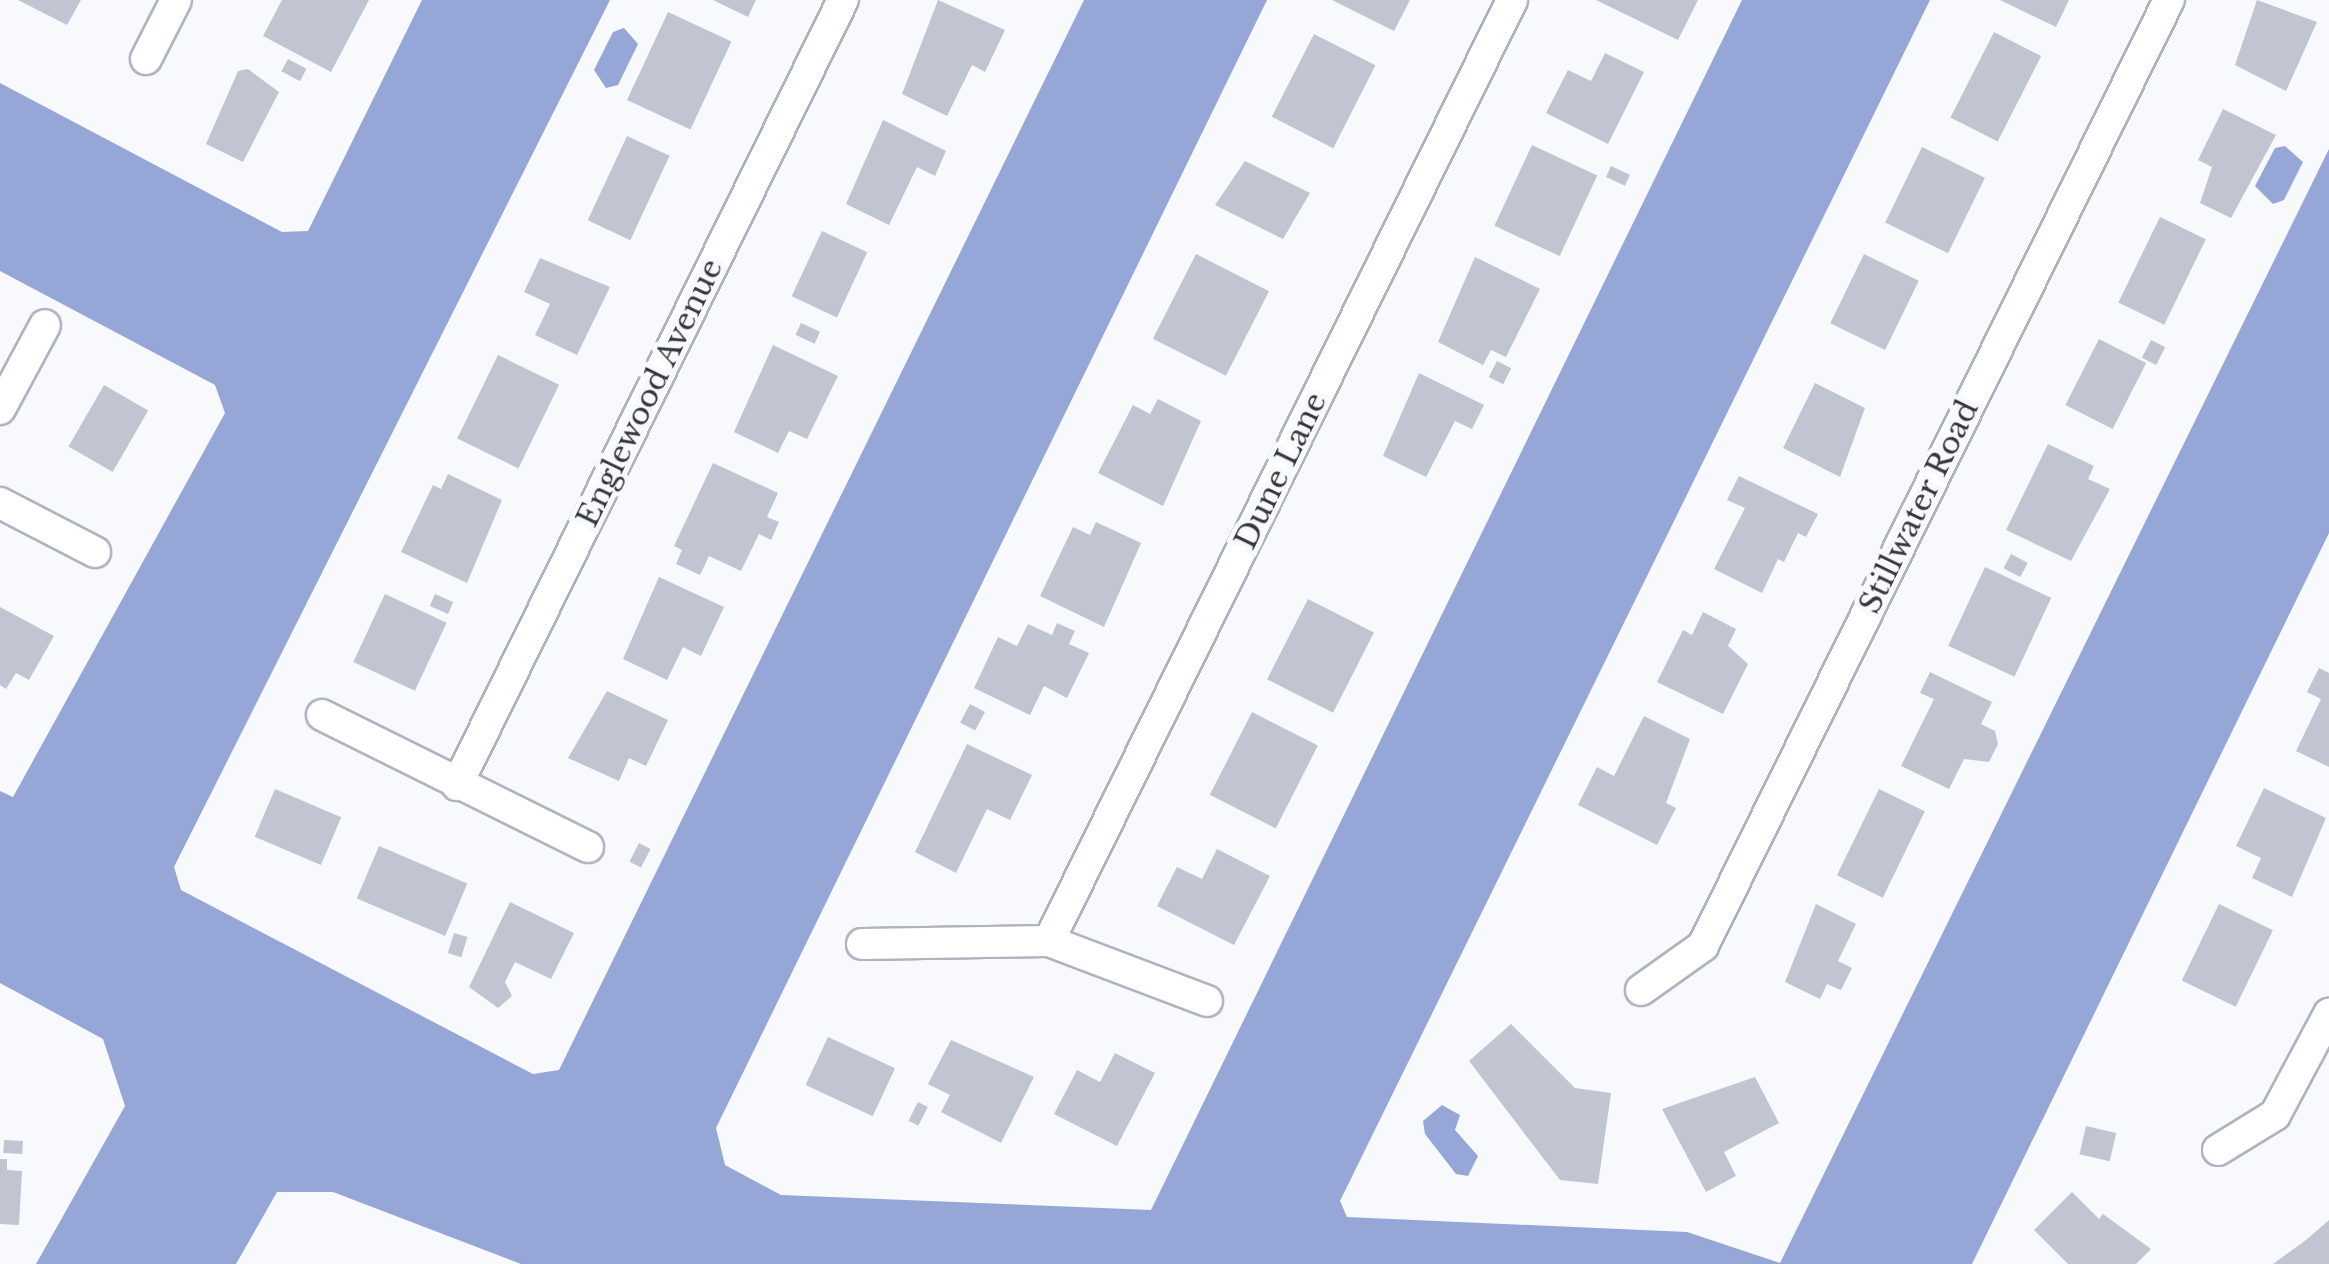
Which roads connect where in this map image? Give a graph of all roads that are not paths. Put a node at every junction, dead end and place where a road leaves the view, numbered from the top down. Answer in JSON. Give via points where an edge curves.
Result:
{"nodes":[{"id":1,"x":176,"y":0,"type":"edge"},
{"id":2,"x":843,"y":0,"type":"edge"},
{"id":3,"x":1512,"y":0,"type":"edge"},
{"id":4,"x":2169,"y":0,"type":"edge"},
{"id":5,"x":146,"y":59,"type":"dead end"},
{"id":6,"x":46,"y":325,"type":"dead end"},
{"id":7,"x":0,"y":408,"type":"edge"},
{"id":8,"x":0,"y":503,"type":"edge"},
{"id":9,"x":95,"y":552,"type":"dead end"},
{"id":10,"x":322,"y":715,"type":"dead end"},
{"id":11,"x":457,"y":785,"type":"junction"},
{"id":12,"x":588,"y":848,"type":"dead end"},
{"id":13,"x":1049,"y":941,"type":"junction"},
{"id":14,"x":862,"y":944,"type":"dead end"},
{"id":15,"x":1641,"y":990,"type":"dead end"},
{"id":16,"x":1207,"y":1001,"type":"dead end"},
{"id":17,"x":2329,"y":1014,"type":"edge"},
{"id":18,"x":2218,"y":1150,"type":"dead end"}],
"edges":[{"from":1,"to":5,"type":"street"},
{"from":2,"to":11,"type":"street","name":"Englewood Avenue"},
{"from":3,"to":13,"type":"street","name":"Dune Lane"},
{"from":4,"to":15,"type":"street","name":"Stillwater Road","via":[[1703,946]]},
{"from":6,"to":7,"type":"street"},
{"from":8,"to":9,"type":"street"},
{"from":10,"to":11,"type":"street"},
{"from":11,"to":12,"type":"street"},
{"from":13,"to":14,"type":"street"},
{"from":13,"to":16,"type":"street"},
{"from":17,"to":18,"type":"street","via":[[2275,1115]]}]}
